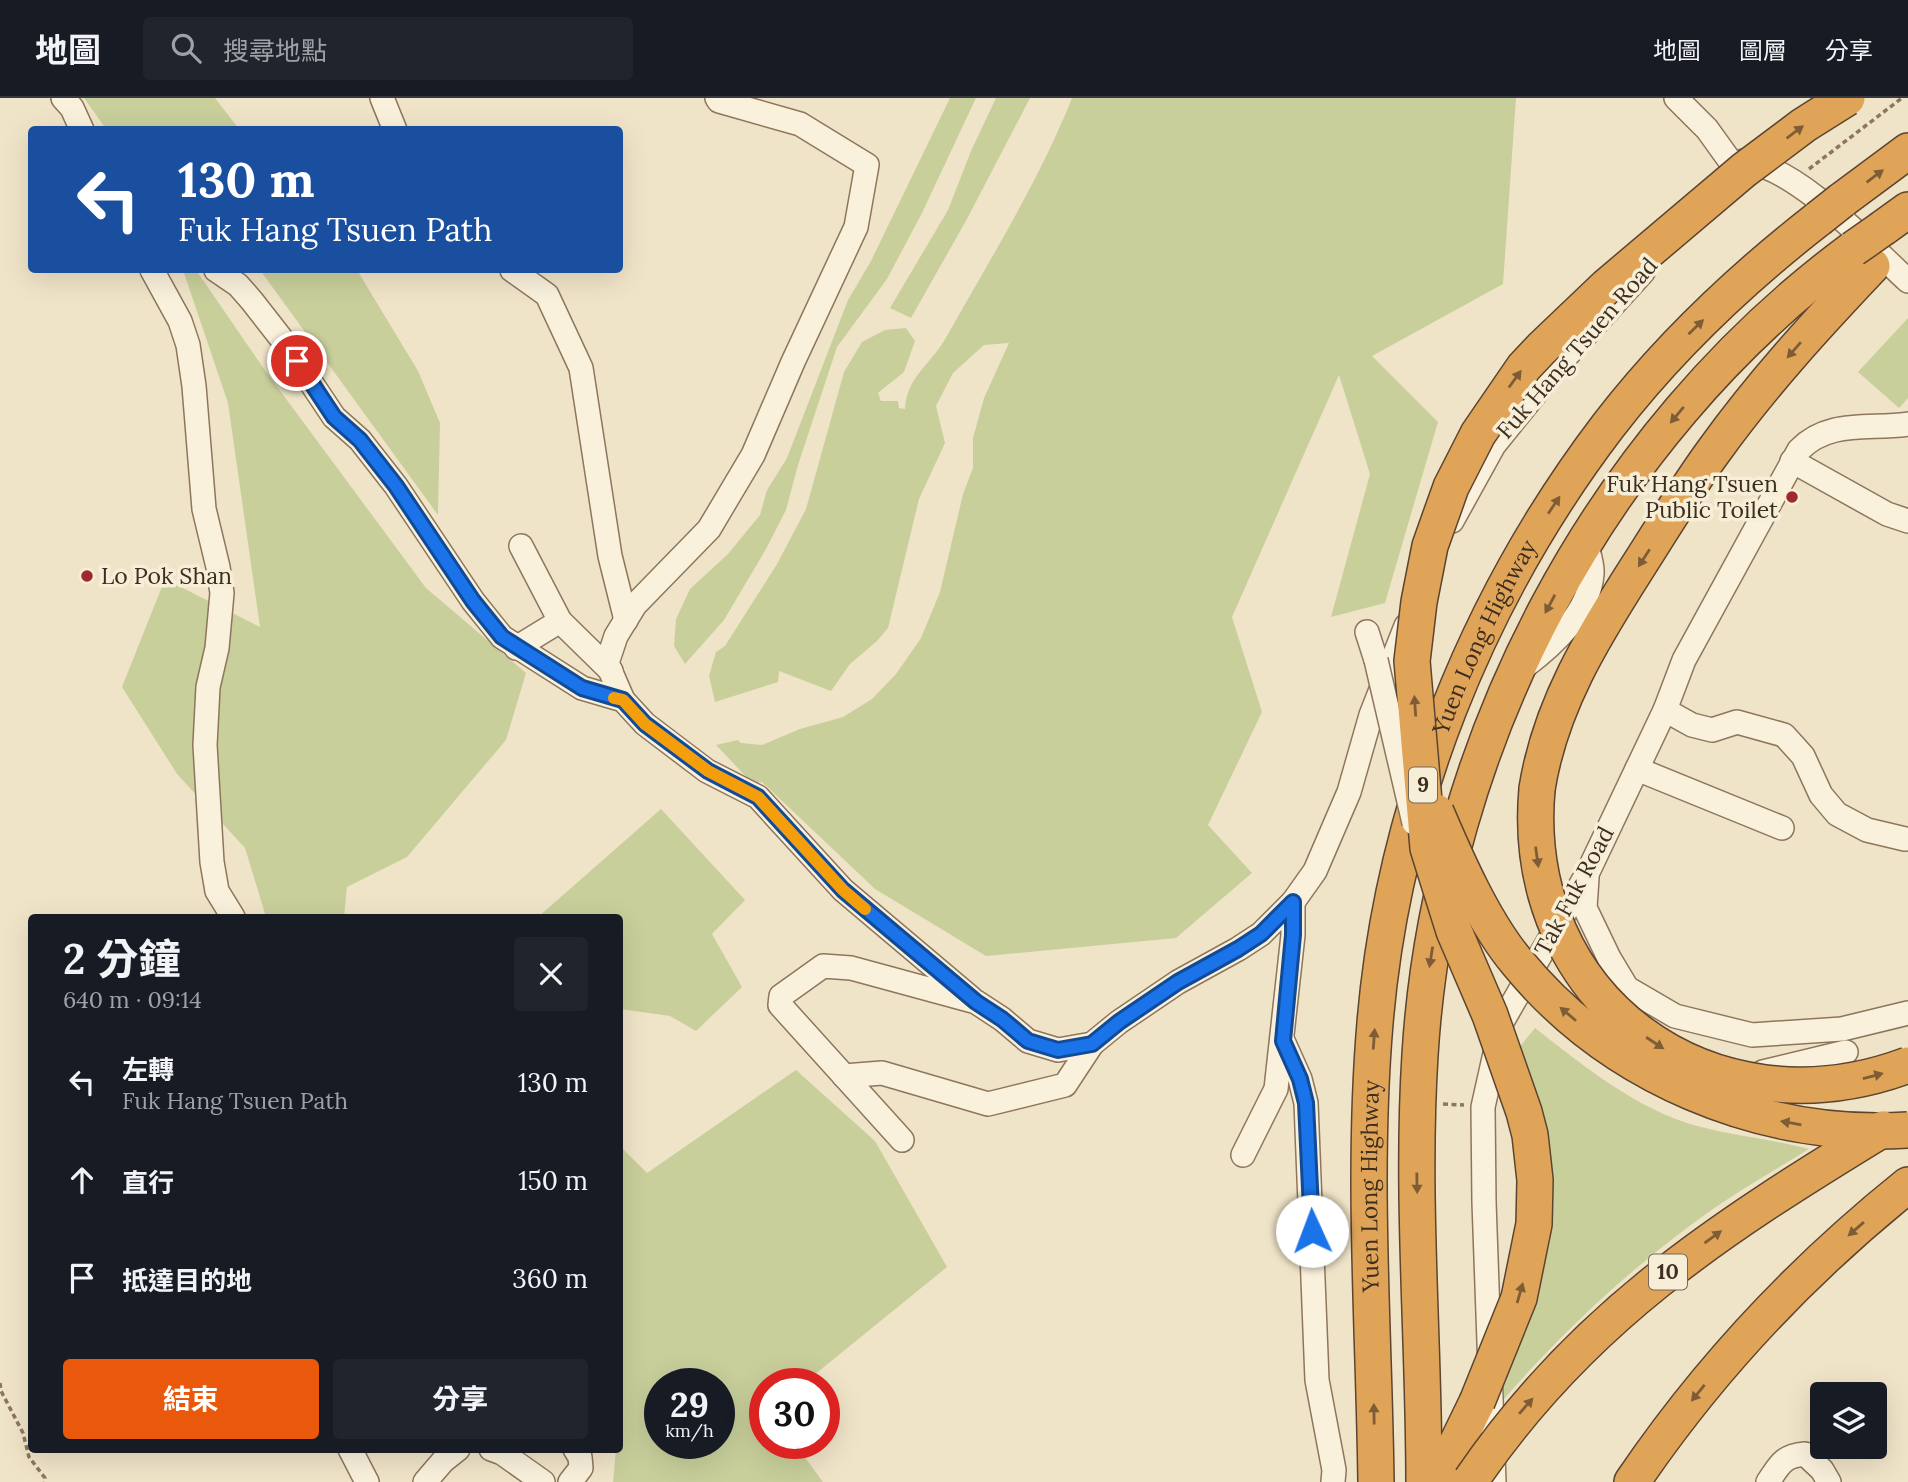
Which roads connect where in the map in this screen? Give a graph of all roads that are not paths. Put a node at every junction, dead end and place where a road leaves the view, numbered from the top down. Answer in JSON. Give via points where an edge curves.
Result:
{"nodes":[{"id":1,"x":62,"y":98,"type":"edge"},
{"id":2,"x":382,"y":98,"type":"edge"},
{"id":3,"x":717,"y":98,"type":"edge"},
{"id":4,"x":1676,"y":98,"type":"edge"},
{"id":5,"x":1847,"y":98,"type":"edge"},
{"id":6,"x":80,"y":126,"type":"edge"},
{"id":7,"x":393,"y":126,"type":"edge"},
{"id":8,"x":1908,"y":151,"type":"edge"},
{"id":9,"x":1730,"y":162,"type":"junction"},
{"id":10,"x":1899,"y":227,"type":"edge"},
{"id":11,"x":1863,"y":258,"type":"junction"},
{"id":12,"x":154,"y":273,"type":"edge"},
{"id":13,"x":220,"y":273,"type":"edge"},
{"id":14,"x":516,"y":273,"type":"edge"},
{"id":15,"x":1908,"y":281,"type":"edge"},
{"id":16,"x":1908,"y":424,"type":"edge"},
{"id":17,"x":1792,"y":461,"type":"junction"},
{"id":18,"x":1908,"y":521,"type":"edge"},
{"id":19,"x":521,"y":546,"type":"dead end"},
{"id":20,"x":626,"y":620,"type":"junction"},
{"id":21,"x":560,"y":621,"type":"junction"},
{"id":22,"x":1367,"y":632,"type":"dead end"},
{"id":23,"x":516,"y":648,"type":"junction"},
{"id":24,"x":611,"y":671,"type":"junction"},
{"id":25,"x":623,"y":700,"type":"junction"},
{"id":26,"x":1665,"y":710,"type":"junction"},
{"id":27,"x":1637,"y":769,"type":"junction"},
{"id":28,"x":1420,"y":774,"type":"junction"},
{"id":29,"x":1781,"y":829,"type":"dead end"},
{"id":30,"x":1905,"y":839,"type":"dead end"},
{"id":31,"x":1587,"y":874,"type":"junction"},
{"id":32,"x":1293,"y":902,"type":"junction"},
{"id":33,"x":231,"y":914,"type":"edge"},
{"id":34,"x":1454,"y":931,"type":"junction"},
{"id":35,"x":976,"y":1002,"type":"junction"},
{"id":36,"x":1908,"y":1013,"type":"edge"},
{"id":37,"x":1283,"y":1041,"type":"junction"},
{"id":38,"x":1092,"y":1044,"type":"junction"},
{"id":39,"x":1846,"y":1052,"type":"dead end"},
{"id":40,"x":1908,"y":1065,"type":"edge"},
{"id":41,"x":844,"y":1076,"type":"junction"},
{"id":42,"x":1732,"y":1078,"type":"junction"},
{"id":43,"x":1908,"y":1114,"type":"edge"},
{"id":44,"x":1908,"y":1130,"type":"edge"},
{"id":45,"x":902,"y":1140,"type":"dead end"},
{"id":46,"x":1243,"y":1155,"type":"dead end"},
{"id":47,"x":1908,"y":1185,"type":"edge"},
{"id":48,"x":352,"y":1453,"type":"edge"},
{"id":49,"x":453,"y":1453,"type":"edge"},
{"id":50,"x":502,"y":1453,"type":"edge"},
{"id":51,"x":578,"y":1453,"type":"edge"},
{"id":52,"x":367,"y":1482,"type":"edge"},
{"id":53,"x":425,"y":1482,"type":"edge"},
{"id":54,"x":544,"y":1482,"type":"edge"},
{"id":55,"x":570,"y":1482,"type":"edge"},
{"id":56,"x":1333,"y":1482,"type":"edge"},
{"id":57,"x":1376,"y":1482,"type":"edge"},
{"id":58,"x":1424,"y":1482,"type":"edge"},
{"id":59,"x":1438,"y":1482,"type":"edge"},
{"id":60,"x":1469,"y":1482,"type":"edge"},
{"id":61,"x":1494,"y":1482,"type":"edge"},
{"id":62,"x":1632,"y":1482,"type":"edge"},
{"id":63,"x":1768,"y":1482,"type":"edge"},
{"id":64,"x":1829,"y":1482,"type":"edge"}],
"edges":[{"from":1,"to":6,"type":"street"},
{"from":2,"to":7,"type":"street"},
{"from":3,"to":20,"type":"street","via":[[800,124],[867,165],[856,227],[754,455],[709,529]]},
{"from":4,"to":9,"type":"street","via":[[1707,129]]},
{"from":28,"to":5,"type":"highway","one_way":true,"bridge":true,"via":[[1412,661],[1419,602],[1439,517],[1478,434],[1524,367],[1607,286],[1744,170]]},
{"from":57,"to":8,"type":"highway","name":"Yuen Long Highway","number":"9","one_way":true,"via":[[1370,1182],[1375,1019],[1397,883],[1437,740],[1483,630],[1516,567],[1608,426],[1680,343],[1754,272]]},
{"from":9,"to":15,"type":"street","via":[[1746,161],[1793,181]]},
{"from":9,"to":32,"type":"street","name":"Fuk Hang Tsuen Road","via":[[1617,303],[1561,362],[1494,445],[1438,546],[1371,715],[1349,792],[1315,871]]},
{"from":10,"to":11,"type":"highway"},
{"from":11,"to":42,"type":"highway","one_way":true,"bridge":true,"via":[[1833,308],[1767,381],[1713,452],[1604,620],[1553,720],[1536,789],[1536,846],[1542,885],[1555,925],[1584,975],[1612,1008],[1650,1040],[1695,1065]]},
{"from":11,"to":58,"type":"highway","name":"Yuen Long Highway","number":"9","one_way":true,"via":[[1810,281],[1711,376],[1647,452],[1547,609],[1488,738],[1455,836],[1424,1005],[1417,1156]]},
{"from":12,"to":33,"type":"street","via":[[188,345],[204,509],[222,593],[205,745],[215,881]]},
{"from":13,"to":23,"type":"street","via":[[252,301],[334,417],[360,440],[396,486],[473,601]]},
{"from":14,"to":20,"type":"street","via":[[547,295],[581,368],[610,556]]},
{"from":16,"to":17,"type":"street","name":"Tak Fuk Road","via":[[1830,430],[1807,442]]},
{"from":17,"to":18,"type":"street"},
{"from":17,"to":26,"type":"street","name":"Tak Fuk Road","via":[[1685,660]]},
{"from":19,"to":21,"type":"street"},
{"from":20,"to":24,"type":"street","via":[[607,663]]},
{"from":21,"to":23,"type":"street"},
{"from":21,"to":24,"type":"street"},
{"from":22,"to":34,"type":"street","bridge":true,"via":[[1420,848]]},
{"from":23,"to":25,"type":"street","via":[[582,688]]},
{"from":24,"to":25,"type":"street"},
{"from":25,"to":35,"type":"street","via":[[645,724],[708,771],[758,797],[843,890]]},
{"from":26,"to":27,"type":"street","name":"Tak Fuk Road"},
{"from":26,"to":30,"type":"street","via":[[1712,730],[1737,722],[1784,735],[1804,756],[1821,795],[1836,814],[1867,830]]},
{"from":27,"to":29,"type":"street"},
{"from":27,"to":31,"type":"street","name":"Tak Fuk Road"},
{"from":28,"to":34,"type":"highway","bridge":true,"via":[[1428,848]]},
{"from":44,"to":28,"type":"highway","one_way":true,"bridge":true,"via":[[1813,1127],[1723,1106],[1643,1068],[1581,1025],[1546,994],[1501,940],[1447,838]]},
{"from":31,"to":36,"type":"street","via":[[1585,908],[1627,988],[1675,1016],[1752,1035],[1842,1029]]},
{"from":31,"to":61,"type":"street","name":"Tak Fuk Road","via":[[1502,1022],[1483,1107]]},
{"from":32,"to":37,"type":"street"},
{"from":32,"to":38,"type":"street","name":"Fuk Hang Tsuen Road","via":[[1261,934],[1178,982]]},
{"from":59,"to":34,"type":"highway","one_way":true,"bridge":true,"via":[[1511,1322],[1531,1245],[1535,1203],[1534,1160],[1524,1112]]},
{"from":35,"to":38,"type":"street","via":[[1028,1041],[1058,1050]]},
{"from":35,"to":41,"type":"street","via":[[851,968],[823,966],[779,1001]]},
{"from":37,"to":46,"type":"street","via":[[1276,1089]]},
{"from":37,"to":56,"type":"street","via":[[1306,1103],[1317,1380]]},
{"from":38,"to":41,"type":"street","via":[[1065,1085],[988,1104],[882,1073]]},
{"from":39,"to":42,"type":"street","bridge":true},
{"from":42,"to":40,"type":"highway","one_way":true,"bridge":true,"via":[[1780,1086],[1822,1086]]},
{"from":41,"to":45,"type":"street"},
{"from":60,"to":43,"type":"highway","number":"10","one_way":true,"bridge":true,"via":[[1546,1383],[1641,1292],[1731,1225]]},
{"from":47,"to":62,"type":"highway","one_way":true,"via":[[1793,1288],[1744,1339]]},
{"from":48,"to":52,"type":"street"},
{"from":49,"to":53,"type":"street"},
{"from":50,"to":54,"type":"street"},
{"from":51,"to":55,"type":"street","via":[[581,1468]]},
{"from":63,"to":64,"type":"street","via":[[1781,1462],[1805,1454]]}]}
